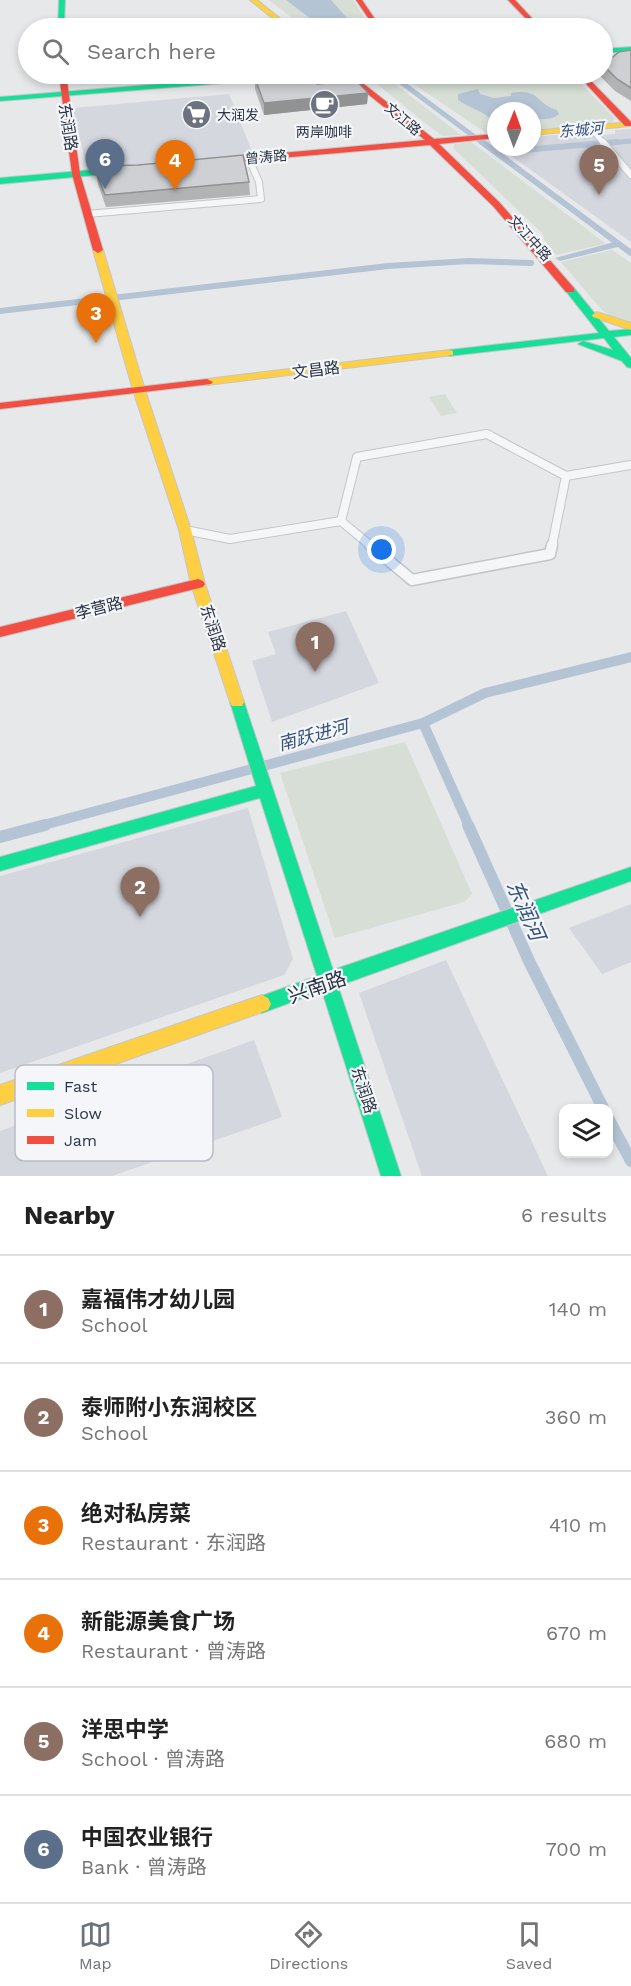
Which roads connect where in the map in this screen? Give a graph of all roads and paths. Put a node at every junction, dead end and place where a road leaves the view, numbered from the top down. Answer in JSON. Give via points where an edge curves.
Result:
{"nodes":[{"id":1,"x":62,"y":0,"type":"edge"},
{"id":2,"x":253,"y":0,"type":"edge"},
{"id":3,"x":259,"y":0,"type":"edge"},
{"id":4,"x":359,"y":0,"type":"edge"},
{"id":5,"x":511,"y":0,"type":"edge"},
{"id":6,"x":61,"y":18,"type":"edge"},
{"id":7,"x":276,"y":18,"type":"edge"},
{"id":8,"x":282,"y":18,"type":"edge"},
{"id":9,"x":371,"y":18,"type":"edge"},
{"id":10,"x":528,"y":18,"type":"edge"},
{"id":11,"x":631,"y":44,"type":"edge"},
{"id":12,"x":613,"y":45,"type":"edge"},
{"id":13,"x":631,"y":49,"type":"edge"},
{"id":14,"x":613,"y":50,"type":"edge"},
{"id":15,"x":63,"y":84,"type":"edge"},
{"id":16,"x":151,"y":84,"type":"edge"},
{"id":17,"x":179,"y":84,"type":"edge"},
{"id":18,"x":360,"y":84,"type":"edge"},
{"id":19,"x":365,"y":84,"type":"edge"},
{"id":20,"x":590,"y":84,"type":"edge"},
{"id":21,"x":63,"y":92,"type":"junction"},
{"id":22,"x":0,"y":94,"type":"edge"},
{"id":23,"x":0,"y":99,"type":"edge"},
{"id":24,"x":629,"y":124,"type":"edge"},
{"id":25,"x":591,"y":128,"type":"junction"},
{"id":26,"x":541,"y":132,"type":"edge"},
{"id":27,"x":487,"y":137,"type":"edge"},
{"id":28,"x":434,"y":142,"type":"junction"},
{"id":29,"x":249,"y":159,"type":"junction"},
{"id":30,"x":215,"y":162,"type":"edge"},
{"id":31,"x":123,"y":170,"type":"edge"},
{"id":32,"x":76,"y":174,"type":"junction"},
{"id":33,"x":631,"y":175,"type":"edge"},
{"id":34,"x":0,"y":181,"type":"edge"},
{"id":35,"x":87,"y":214,"type":"junction"},
{"id":36,"x":592,"y":314,"type":"junction"},
{"id":37,"x":631,"y":327,"type":"edge"},
{"id":38,"x":618,"y":336,"type":"edge"},
{"id":39,"x":580,"y":342,"type":"junction"},
{"id":40,"x":630,"y":361,"type":"edge"},
{"id":41,"x":140,"y":392,"type":"junction"},
{"id":42,"x":0,"y":406,"type":"edge"},
{"id":43,"x":0,"y":411,"type":"edge"},
{"id":44,"x":631,"y":465,"type":"edge"},
{"id":45,"x":566,"y":476,"type":"junction"},
{"id":46,"x":341,"y":521,"type":"junction"},
{"id":47,"x":185,"y":530,"type":"junction"},
{"id":48,"x":198,"y":584,"type":"junction"},
{"id":49,"x":0,"y":632,"type":"edge"},
{"id":50,"x":268,"y":794,"type":"junction"},
{"id":51,"x":0,"y":864,"type":"edge"},
{"id":52,"x":631,"y":874,"type":"edge"},
{"id":53,"x":329,"y":983,"type":"junction"},
{"id":54,"x":88,"y":1065,"type":"edge"},
{"id":55,"x":15,"y":1090,"type":"edge"},
{"id":56,"x":0,"y":1095,"type":"edge"},
{"id":57,"x":391,"y":1176,"type":"edge"}],
"edges":[{"from":1,"to":6,"type":"street"},
{"from":2,"to":7,"type":"street"},
{"from":3,"to":8,"type":"street"},
{"from":4,"to":9,"type":"street"},
{"from":5,"to":10,"type":"street"},
{"from":11,"to":12,"type":"street"},
{"from":13,"to":14,"type":"street"},
{"from":15,"to":21,"type":"street","name":"东润路"},
{"from":16,"to":21,"type":"street"},
{"from":17,"to":21,"type":"street"},
{"from":18,"to":28,"type":"street","name":"文江路"},
{"from":19,"to":28,"type":"street"},
{"from":20,"to":24,"type":"street"},
{"from":21,"to":22,"type":"street"},
{"from":21,"to":23,"type":"street"},
{"from":21,"to":32,"type":"street","name":"东润路"},
{"from":24,"to":25,"type":"street"},
{"from":25,"to":26,"type":"street"},
{"from":25,"to":33,"type":"street"},
{"from":27,"to":28,"type":"street","name":"曾涛路"},
{"from":28,"to":29,"type":"street","name":"曾涛路"},
{"from":28,"to":36,"type":"street","name":"文江中路"},
{"from":29,"to":30,"type":"street","name":"曾涛路"},
{"from":29,"to":35,"type":"street","via":[[261,199]]},
{"from":31,"to":32,"type":"street"},
{"from":32,"to":34,"type":"street"},
{"from":32,"to":35,"type":"street","name":"东润路"},
{"from":35,"to":41,"type":"street","name":"东润路"},
{"from":36,"to":37,"type":"street"},
{"from":36,"to":38,"type":"street","name":"文江中路"},
{"from":36,"to":39,"type":"street"},
{"from":38,"to":39,"type":"street","name":"文昌路"},
{"from":38,"to":40,"type":"street","name":"文江中路"},
{"from":39,"to":40,"type":"street"},
{"from":39,"to":41,"type":"street","name":"文昌路"},
{"from":41,"to":42,"type":"street","name":"文昌路"},
{"from":41,"to":43,"type":"street","name":"文昌路"},
{"from":41,"to":47,"type":"street","name":"东润路"},
{"from":44,"to":45,"type":"street"},
{"from":45,"to":46,"type":"street","via":[[487,434],[357,457]]},
{"from":45,"to":46,"type":"street","via":[[550,554],[412,580]]},
{"from":46,"to":47,"type":"street","via":[[230,539]]},
{"from":47,"to":48,"type":"street","name":"东润路"},
{"from":48,"to":49,"type":"street","name":"李营路"},
{"from":48,"to":50,"type":"street","name":"东润路"},
{"from":50,"to":51,"type":"street"},
{"from":50,"to":53,"type":"street","name":"东润路"},
{"from":52,"to":53,"type":"street","name":"兴南路"},
{"from":53,"to":54,"type":"street","name":"兴南路"},
{"from":53,"to":57,"type":"street","name":"东润路"},
{"from":55,"to":56,"type":"street","name":"兴南路"}]}
